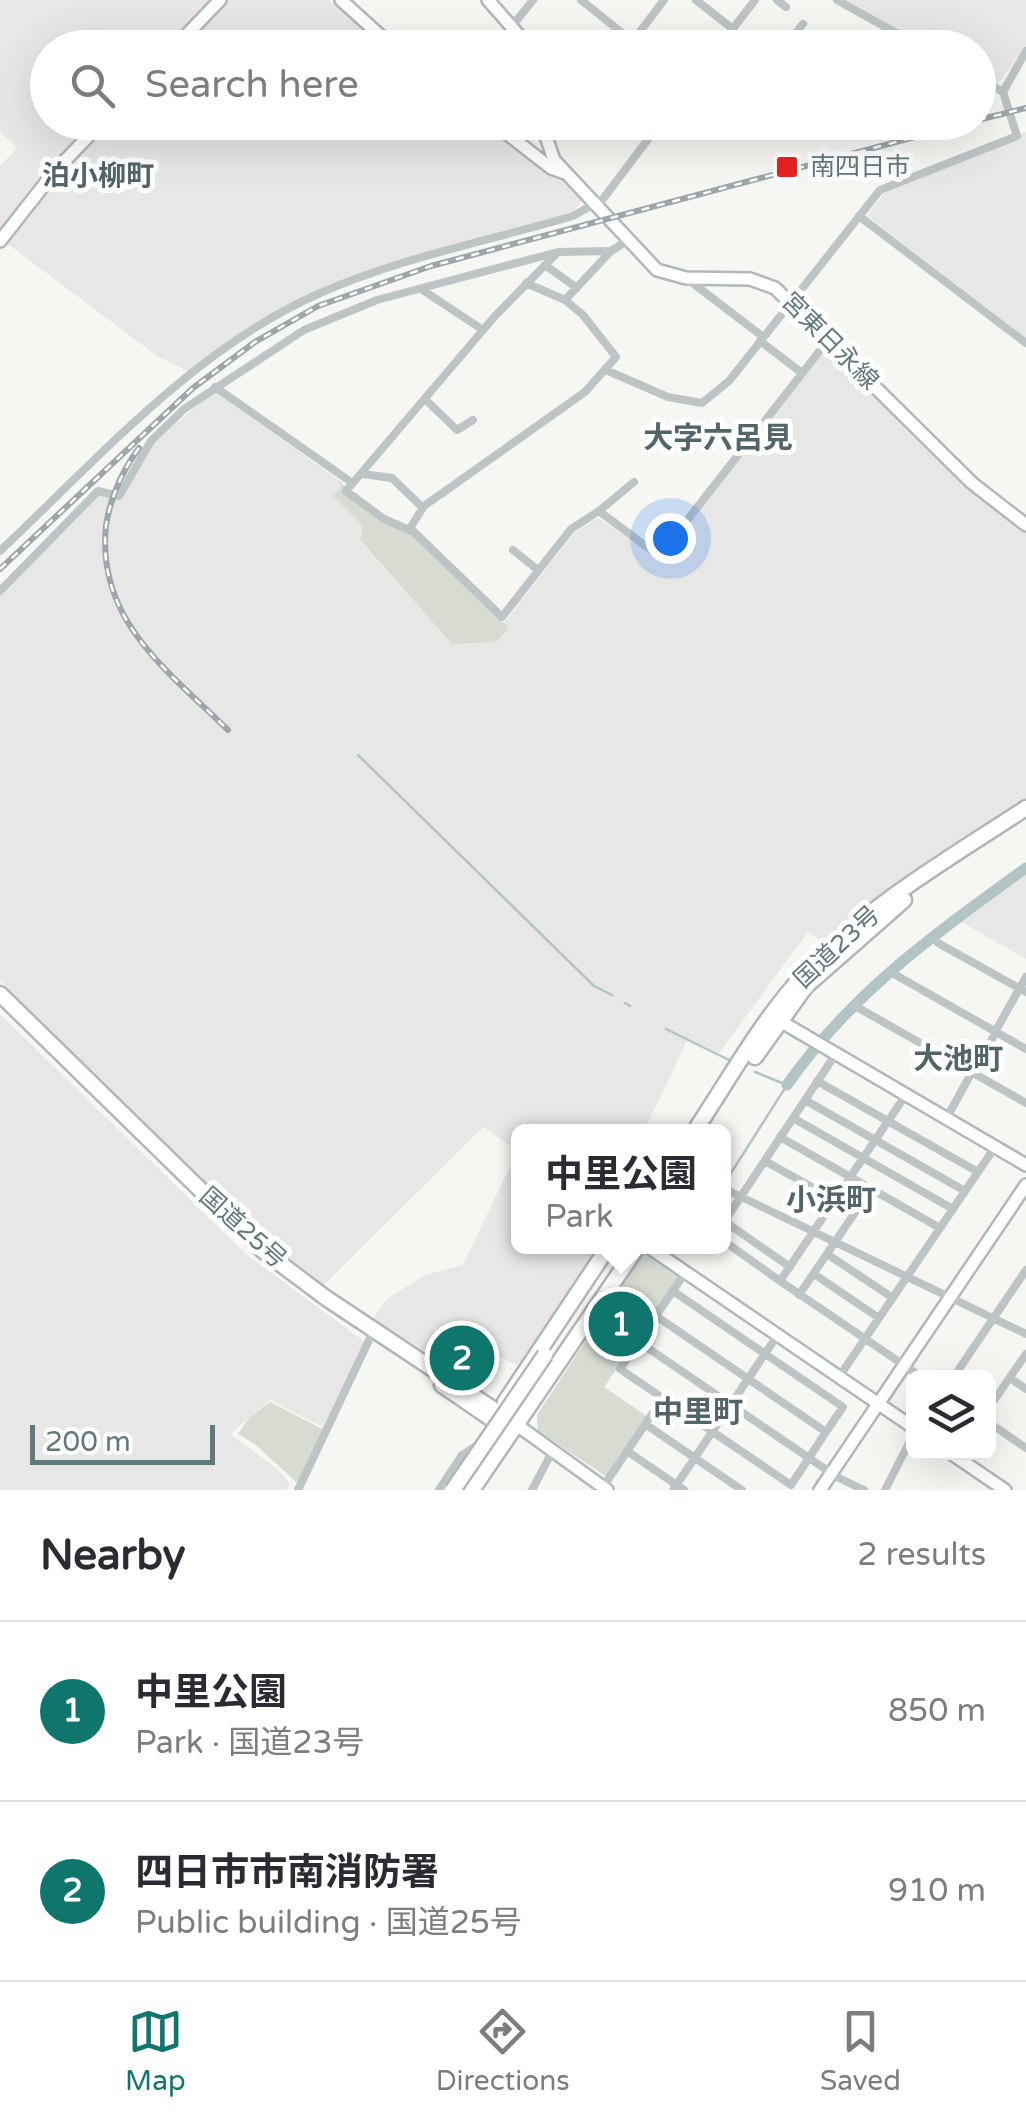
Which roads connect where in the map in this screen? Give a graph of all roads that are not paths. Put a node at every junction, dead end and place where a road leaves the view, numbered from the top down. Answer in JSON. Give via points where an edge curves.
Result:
{"nodes":[{"id":1,"x":220,"y":0,"type":"edge"},
{"id":2,"x":341,"y":0,"type":"edge"},
{"id":3,"x":488,"y":0,"type":"edge"},
{"id":4,"x":533,"y":0,"type":"edge"},
{"id":5,"x":581,"y":0,"type":"edge"},
{"id":6,"x":664,"y":0,"type":"edge"},
{"id":7,"x":696,"y":0,"type":"edge"},
{"id":8,"x":755,"y":0,"type":"edge"},
{"id":9,"x":777,"y":0,"type":"edge"},
{"id":10,"x":837,"y":0,"type":"edge"},
{"id":11,"x":356,"y":6,"type":"edge"},
{"id":12,"x":786,"y":7,"type":"dead end"},
{"id":13,"x":802,"y":24,"type":"dead end"},
{"id":14,"x":513,"y":25,"type":"junction"},
{"id":15,"x":191,"y":30,"type":"edge"},
{"id":16,"x":378,"y":30,"type":"edge"},
{"id":17,"x":517,"y":30,"type":"edge"},
{"id":18,"x":619,"y":30,"type":"edge"},
{"id":19,"x":641,"y":30,"type":"edge"},
{"id":20,"x":732,"y":30,"type":"joint"},
{"id":21,"x":798,"y":30,"type":"edge"},
{"id":22,"x":891,"y":30,"type":"edge"},
{"id":23,"x":1026,"y":51,"type":"edge"},
{"id":24,"x":996,"y":88,"type":"edge"},
{"id":25,"x":1003,"y":92,"type":"junction"},
{"id":26,"x":85,"y":140,"type":"edge"},
{"id":27,"x":515,"y":140,"type":"edge"},
{"id":28,"x":545,"y":140,"type":"edge"},
{"id":29,"x":647,"y":140,"type":"edge"},
{"id":30,"x":565,"y":173,"type":"junction"},
{"id":31,"x":596,"y":205,"type":"junction"},
{"id":32,"x":859,"y":216,"type":"junction"},
{"id":33,"x":627,"y":240,"type":"junction"},
{"id":34,"x":0,"y":241,"type":"edge"},
{"id":35,"x":611,"y":251,"type":"junction"},
{"id":36,"x":558,"y":252,"type":"junction"},
{"id":37,"x":544,"y":265,"type":"junction"},
{"id":38,"x":686,"y":278,"type":"junction"},
{"id":39,"x":526,"y":283,"type":"junction"},
{"id":40,"x":577,"y":288,"type":"junction"},
{"id":41,"x":424,"y":290,"type":"junction"},
{"id":42,"x":565,"y":300,"type":"junction"},
{"id":43,"x":791,"y":301,"type":"junction"},
{"id":44,"x":483,"y":330,"type":"junction"},
{"id":45,"x":829,"y":338,"type":"junction"},
{"id":46,"x":761,"y":339,"type":"junction"},
{"id":47,"x":1026,"y":343,"type":"edge"},
{"id":48,"x":608,"y":371,"type":"junction"},
{"id":49,"x":802,"y":373,"type":"junction"},
{"id":50,"x":215,"y":388,"type":"junction"},
{"id":51,"x":426,"y":400,"type":"junction"},
{"id":52,"x":473,"y":420,"type":"dead end"},
{"id":53,"x":362,"y":474,"type":"junction"},
{"id":54,"x":351,"y":482,"type":"junction"},
{"id":55,"x":634,"y":482,"type":"dead end"},
{"id":56,"x":422,"y":508,"type":"junction"},
{"id":57,"x":599,"y":512,"type":"junction"},
{"id":58,"x":1026,"y":525,"type":"edge"},
{"id":59,"x":409,"y":530,"type":"junction"},
{"id":60,"x":513,"y":550,"type":"dead end"},
{"id":61,"x":0,"y":551,"type":"edge"},
{"id":62,"x":538,"y":570,"type":"junction"},
{"id":63,"x":0,"y":591,"type":"edge"},
{"id":64,"x":1026,"y":808,"type":"edge"},
{"id":65,"x":1026,"y":819,"type":"edge"},
{"id":66,"x":938,"y":943,"type":"dead end"},
{"id":67,"x":894,"y":974,"type":"dead end"},
{"id":68,"x":1026,"y":977,"type":"edge"},
{"id":69,"x":1023,"y":990,"type":"edge"},
{"id":70,"x":0,"y":994,"type":"edge"},
{"id":71,"x":0,"y":1006,"type":"edge"},
{"id":72,"x":856,"y":1006,"type":"dead end"},
{"id":73,"x":776,"y":1018,"type":"junction"},
{"id":74,"x":995,"y":1032,"type":"junction"},
{"id":75,"x":1026,"y":1050,"type":"edge"},
{"id":76,"x":835,"y":1056,"type":"junction"},
{"id":77,"x":972,"y":1072,"type":"junction"},
{"id":78,"x":817,"y":1081,"type":"junction"},
{"id":79,"x":906,"y":1096,"type":"junction"},
{"id":80,"x":805,"y":1100,"type":"junction"},
{"id":81,"x":1026,"y":1103,"type":"edge"},
{"id":82,"x":793,"y":1118,"type":"junction"},
{"id":83,"x":946,"y":1119,"type":"junction"},
{"id":84,"x":888,"y":1122,"type":"junction"},
{"id":85,"x":700,"y":1124,"type":"edge"},
{"id":86,"x":709,"y":1124,"type":"edge"},
{"id":87,"x":780,"y":1137,"type":"junction"},
{"id":88,"x":876,"y":1140,"type":"junction"},
{"id":89,"x":996,"y":1147,"type":"junction"},
{"id":90,"x":864,"y":1158,"type":"junction"},
{"id":91,"x":764,"y":1161,"type":"junction"},
{"id":92,"x":1026,"y":1165,"type":"edge"},
{"id":93,"x":978,"y":1172,"type":"junction"},
{"id":94,"x":850,"y":1178,"type":"junction"},
{"id":95,"x":1026,"y":1184,"type":"edge"},
{"id":96,"x":871,"y":1189,"type":"junction"},
{"id":97,"x":966,"y":1191,"type":"junction"},
{"id":98,"x":731,"y":1192,"type":"edge"},
{"id":99,"x":740,"y":1196,"type":"junction"},
{"id":100,"x":834,"y":1200,"type":"junction"},
{"id":101,"x":731,"y":1210,"type":"edge"},
{"id":102,"x":953,"y":1210,"type":"junction"},
{"id":103,"x":731,"y":1226,"type":"edge"},
{"id":104,"x":940,"y":1228,"type":"junction"},
{"id":105,"x":814,"y":1231,"type":"junction"},
{"id":106,"x":836,"y":1242,"type":"junction"},
{"id":107,"x":731,"y":1247,"type":"edge"},
{"id":108,"x":607,"y":1254,"type":"edge"},
{"id":109,"x":608,"y":1254,"type":"edge"},
{"id":110,"x":621,"y":1254,"type":"edge"},
{"id":111,"x":633,"y":1254,"type":"edge"},
{"id":112,"x":658,"y":1254,"type":"edge"},
{"id":113,"x":827,"y":1254,"type":"junction"},
{"id":114,"x":790,"y":1267,"type":"junction"},
{"id":115,"x":685,"y":1273,"type":"junction"},
{"id":116,"x":1025,"y":1273,"type":"edge"},
{"id":117,"x":814,"y":1274,"type":"junction"},
{"id":118,"x":908,"y":1276,"type":"junction"},
{"id":119,"x":780,"y":1281,"type":"junction"},
{"id":120,"x":673,"y":1292,"type":"junction"},
{"id":121,"x":799,"y":1295,"type":"junction"},
{"id":122,"x":950,"y":1297,"type":"junction"},
{"id":123,"x":893,"y":1298,"type":"junction"},
{"id":124,"x":656,"y":1316,"type":"junction"},
{"id":125,"x":880,"y":1318,"type":"junction"},
{"id":126,"x":993,"y":1318,"type":"junction"},
{"id":127,"x":1026,"y":1334,"type":"edge"},
{"id":128,"x":371,"y":1336,"type":"junction"},
{"id":129,"x":778,"y":1336,"type":"junction"},
{"id":130,"x":866,"y":1338,"type":"junction"},
{"id":131,"x":638,"y":1342,"type":"junction"},
{"id":132,"x":765,"y":1354,"type":"junction"},
{"id":133,"x":1026,"y":1354,"type":"edge"},
{"id":134,"x":548,"y":1357,"type":"junction"},
{"id":135,"x":904,"y":1365,"type":"junction"},
{"id":136,"x":911,"y":1370,"type":"edge"},
{"id":137,"x":958,"y":1370,"type":"edge"},
{"id":138,"x":522,"y":1376,"type":"junction"},
{"id":139,"x":839,"y":1377,"type":"junction"},
{"id":140,"x":1010,"y":1378,"type":"junction"},
{"id":141,"x":748,"y":1379,"type":"junction"},
{"id":142,"x":1026,"y":1389,"type":"edge"},
{"id":143,"x":470,"y":1393,"type":"junction"},
{"id":144,"x":663,"y":1398,"type":"junction"},
{"id":145,"x":996,"y":1398,"type":"edge"},
{"id":146,"x":878,"y":1404,"type":"junction"},
{"id":147,"x":731,"y":1405,"type":"junction"},
{"id":148,"x":495,"y":1416,"type":"junction"},
{"id":149,"x":645,"y":1424,"type":"junction"},
{"id":150,"x":906,"y":1425,"type":"edge"},
{"id":151,"x":996,"y":1427,"type":"edge"},
{"id":152,"x":515,"y":1429,"type":"junction"},
{"id":153,"x":712,"y":1432,"type":"junction"},
{"id":154,"x":826,"y":1432,"type":"junction"},
{"id":155,"x":906,"y":1447,"type":"edge"},
{"id":156,"x":1026,"y":1448,"type":"edge"},
{"id":157,"x":552,"y":1452,"type":"junction"},
{"id":158,"x":628,"y":1452,"type":"junction"},
{"id":159,"x":694,"y":1458,"type":"junction"},
{"id":160,"x":809,"y":1458,"type":"junction"},
{"id":161,"x":961,"y":1460,"type":"edge"},
{"id":162,"x":831,"y":1474,"type":"junction"},
{"id":163,"x":789,"y":1487,"type":"edge"},
{"id":164,"x":678,"y":1488,"type":"edge"},
{"id":165,"x":605,"y":1489,"type":"edge"},
{"id":166,"x":298,"y":1490,"type":"edge"},
{"id":167,"x":446,"y":1490,"type":"edge"},
{"id":168,"x":464,"y":1490,"type":"edge"},
{"id":169,"x":475,"y":1490,"type":"edge"},
{"id":170,"x":532,"y":1490,"type":"edge"},
{"id":171,"x":742,"y":1490,"type":"edge"},
{"id":172,"x":820,"y":1490,"type":"edge"},
{"id":173,"x":864,"y":1490,"type":"edge"},
{"id":174,"x":885,"y":1490,"type":"edge"},
{"id":175,"x":1004,"y":1490,"type":"edge"}],
"edges":[{"from":1,"to":15,"type":"street"},
{"from":2,"to":11,"type":"street"},
{"from":3,"to":14,"type":"street"},
{"from":4,"to":14,"type":"street"},
{"from":5,"to":18,"type":"street"},
{"from":6,"to":19,"type":"street"},
{"from":7,"to":20,"type":"street"},
{"from":8,"to":20,"type":"street"},
{"from":9,"to":12,"type":"street"},
{"from":10,"to":22,"type":"street"},
{"from":11,"to":16,"type":"street"},
{"from":13,"to":21,"type":"street"},
{"from":14,"to":17,"type":"street"},
{"from":23,"to":25,"type":"street"},
{"from":24,"to":25,"type":"street"},
{"from":25,"to":32,"type":"street","via":[[1017,136],[880,190]]},
{"from":26,"to":34,"type":"street"},
{"from":27,"to":30,"type":"street"},
{"from":28,"to":30,"type":"street","name":"宮東日永線"},
{"from":29,"to":31,"type":"street"},
{"from":30,"to":31,"type":"street","name":"宮東日永線"},
{"from":31,"to":33,"type":"street","name":"宮東日永線"},
{"from":31,"to":61,"type":"street","via":[[366,275],[274,318],[180,383]]},
{"from":32,"to":43,"type":"street"},
{"from":32,"to":47,"type":"street"},
{"from":33,"to":35,"type":"street"},
{"from":33,"to":38,"type":"street","name":"宮東日永線","via":[[657,270]]},
{"from":35,"to":36,"type":"street"},
{"from":35,"to":40,"type":"street"},
{"from":36,"to":37,"type":"street"},
{"from":36,"to":41,"type":"street"},
{"from":37,"to":39,"type":"street"},
{"from":37,"to":40,"type":"street"},
{"from":38,"to":43,"type":"street","name":"宮東日永線","via":[[750,278]]},
{"from":38,"to":46,"type":"street"},
{"from":39,"to":42,"type":"street"},
{"from":39,"to":44,"type":"street"},
{"from":40,"to":42,"type":"street"},
{"from":41,"to":44,"type":"street"},
{"from":41,"to":50,"type":"street","via":[[378,300],[304,330]]},
{"from":42,"to":48,"type":"street","via":[[616,357]]},
{"from":43,"to":45,"type":"street","name":"宮東日永線"},
{"from":43,"to":46,"type":"street"},
{"from":44,"to":51,"type":"street"},
{"from":45,"to":49,"type":"street"},
{"from":45,"to":58,"type":"street","name":"宮東日永線","via":[[972,483]]},
{"from":46,"to":48,"type":"street","via":[[700,404]]},
{"from":46,"to":49,"type":"street"},
{"from":48,"to":56,"type":"street"},
{"from":49,"to":57,"type":"street","via":[[658,556]]},
{"from":50,"to":54,"type":"street"},
{"from":50,"to":63,"type":"street","via":[[150,441],[119,496],[98,491]]},
{"from":51,"to":52,"type":"street","via":[[457,430]]},
{"from":51,"to":53,"type":"street"},
{"from":53,"to":54,"type":"street"},
{"from":53,"to":56,"type":"street","via":[[392,478]]},
{"from":54,"to":59,"type":"street","via":[[346,491]]},
{"from":55,"to":57,"type":"street"},
{"from":56,"to":59,"type":"street"},
{"from":57,"to":62,"type":"street","via":[[571,529]]},
{"from":59,"to":62,"type":"street","via":[[502,617]]},
{"from":60,"to":62,"type":"street"},
{"from":64,"to":73,"type":"highway","name":"国道23号","via":[[860,920],[800,979]]},
{"from":65,"to":73,"type":"highway","name":"国道23号","via":[[868,927]]},
{"from":66,"to":69,"type":"street"},
{"from":67,"to":74,"type":"street"},
{"from":68,"to":69,"type":"street"},
{"from":69,"to":74,"type":"street"},
{"from":70,"to":143,"type":"highway","name":"国道25号","via":[[262,1250]]},
{"from":71,"to":128,"type":"highway","name":"国道25号","via":[[251,1250]]},
{"from":72,"to":77,"type":"street"},
{"from":73,"to":76,"type":"street"},
{"from":73,"to":85,"type":"highway","name":"国道23号"},
{"from":73,"to":86,"type":"highway","name":"国道23号"},
{"from":74,"to":75,"type":"street"},
{"from":74,"to":77,"type":"street"},
{"from":76,"to":78,"type":"street"},
{"from":76,"to":79,"type":"street"},
{"from":77,"to":81,"type":"street"},
{"from":77,"to":83,"type":"street"},
{"from":78,"to":80,"type":"street"},
{"from":78,"to":84,"type":"street"},
{"from":79,"to":83,"type":"street"},
{"from":79,"to":84,"type":"street"},
{"from":80,"to":82,"type":"street"},
{"from":80,"to":88,"type":"street"},
{"from":82,"to":87,"type":"street"},
{"from":82,"to":90,"type":"street"},
{"from":83,"to":89,"type":"street"},
{"from":84,"to":88,"type":"street"},
{"from":84,"to":93,"type":"street"},
{"from":87,"to":91,"type":"street"},
{"from":87,"to":94,"type":"street"},
{"from":88,"to":90,"type":"street"},
{"from":88,"to":97,"type":"street"},
{"from":89,"to":92,"type":"street"},
{"from":89,"to":93,"type":"street"},
{"from":90,"to":94,"type":"street"},
{"from":90,"to":102,"type":"street"},
{"from":91,"to":99,"type":"street"},
{"from":91,"to":100,"type":"street"},
{"from":93,"to":97,"type":"street"},
{"from":94,"to":96,"type":"street"},
{"from":94,"to":100,"type":"street"},
{"from":95,"to":122,"type":"street"},
{"from":96,"to":104,"type":"street"},
{"from":96,"to":106,"type":"street"},
{"from":97,"to":102,"type":"street"},
{"from":98,"to":99,"type":"street"},
{"from":99,"to":101,"type":"street"},
{"from":99,"to":105,"type":"street"},
{"from":100,"to":105,"type":"street"},
{"from":102,"to":104,"type":"street"},
{"from":103,"to":114,"type":"street"},
{"from":104,"to":118,"type":"street"},
{"from":105,"to":106,"type":"street"},
{"from":105,"to":114,"type":"street"},
{"from":106,"to":113,"type":"street"},
{"from":106,"to":118,"type":"street"},
{"from":107,"to":119,"type":"street"},
{"from":108,"to":138,"type":"highway"},
{"from":109,"to":134,"type":"highway"},
{"from":110,"to":134,"type":"highway"},
{"from":111,"to":152,"type":"highway"},
{"from":112,"to":115,"type":"street"},
{"from":113,"to":117,"type":"street"},
{"from":113,"to":123,"type":"street"},
{"from":114,"to":119,"type":"street"},
{"from":115,"to":120,"type":"street"},
{"from":115,"to":129,"type":"street"},
{"from":116,"to":126,"type":"street"},
{"from":117,"to":121,"type":"street"},
{"from":117,"to":125,"type":"street"},
{"from":118,"to":122,"type":"street"},
{"from":118,"to":123,"type":"street"},
{"from":119,"to":121,"type":"street"},
{"from":120,"to":124,"type":"street"},
{"from":120,"to":132,"type":"street"},
{"from":121,"to":130,"type":"street"},
{"from":122,"to":126,"type":"street"},
{"from":122,"to":135,"type":"street"},
{"from":123,"to":125,"type":"street"},
{"from":124,"to":131,"type":"street"},
{"from":124,"to":141,"type":"street"},
{"from":125,"to":130,"type":"street"},
{"from":126,"to":127,"type":"street"},
{"from":126,"to":137,"type":"street"},
{"from":128,"to":148,"type":"highway","name":"国道25号"},
{"from":128,"to":166,"type":"street"},
{"from":129,"to":132,"type":"street"},
{"from":129,"to":139,"type":"street"},
{"from":130,"to":135,"type":"street"},
{"from":130,"to":139,"type":"street"},
{"from":131,"to":144,"type":"street","via":[[620,1369]]},
{"from":131,"to":147,"type":"street"},
{"from":132,"to":141,"type":"street"},
{"from":132,"to":154,"type":"street","via":[[843,1407]]},
{"from":133,"to":140,"type":"street"},
{"from":134,"to":167,"type":"highway","bridge":true},
{"from":134,"to":168,"type":"highway"},
{"from":135,"to":136,"type":"street"},
{"from":135,"to":146,"type":"street"},
{"from":138,"to":143,"type":"highway","via":[[497,1394]]},
{"from":138,"to":148,"type":"highway"},
{"from":139,"to":146,"type":"street"},
{"from":140,"to":142,"type":"street"},
{"from":140,"to":145,"type":"street"},
{"from":141,"to":147,"type":"street"},
{"from":141,"to":154,"type":"street"},
{"from":143,"to":148,"type":"highway","name":"国道25号"},
{"from":144,"to":149,"type":"street"},
{"from":144,"to":153,"type":"street"},
{"from":146,"to":150,"type":"street"},
{"from":146,"to":162,"type":"street"},
{"from":147,"to":153,"type":"street"},
{"from":147,"to":160,"type":"street"},
{"from":148,"to":152,"type":"highway","name":"国道25号"},
{"from":148,"to":167,"type":"highway"},
{"from":149,"to":158,"type":"street"},
{"from":149,"to":159,"type":"street"},
{"from":151,"to":156,"type":"street"},
{"from":152,"to":157,"type":"street"},
{"from":152,"to":169,"type":"highway"},
{"from":153,"to":159,"type":"street"},
{"from":153,"to":163,"type":"street"},
{"from":154,"to":160,"type":"street"},
{"from":155,"to":174,"type":"street"},
{"from":157,"to":165,"type":"street"},
{"from":157,"to":170,"type":"street"},
{"from":158,"to":164,"type":"street"},
{"from":158,"to":165,"type":"street"},
{"from":159,"to":164,"type":"street"},
{"from":159,"to":171,"type":"street"},
{"from":160,"to":162,"type":"street"},
{"from":160,"to":163,"type":"street"},
{"from":161,"to":175,"type":"street"},
{"from":162,"to":172,"type":"street"},
{"from":162,"to":173,"type":"street"}]}
